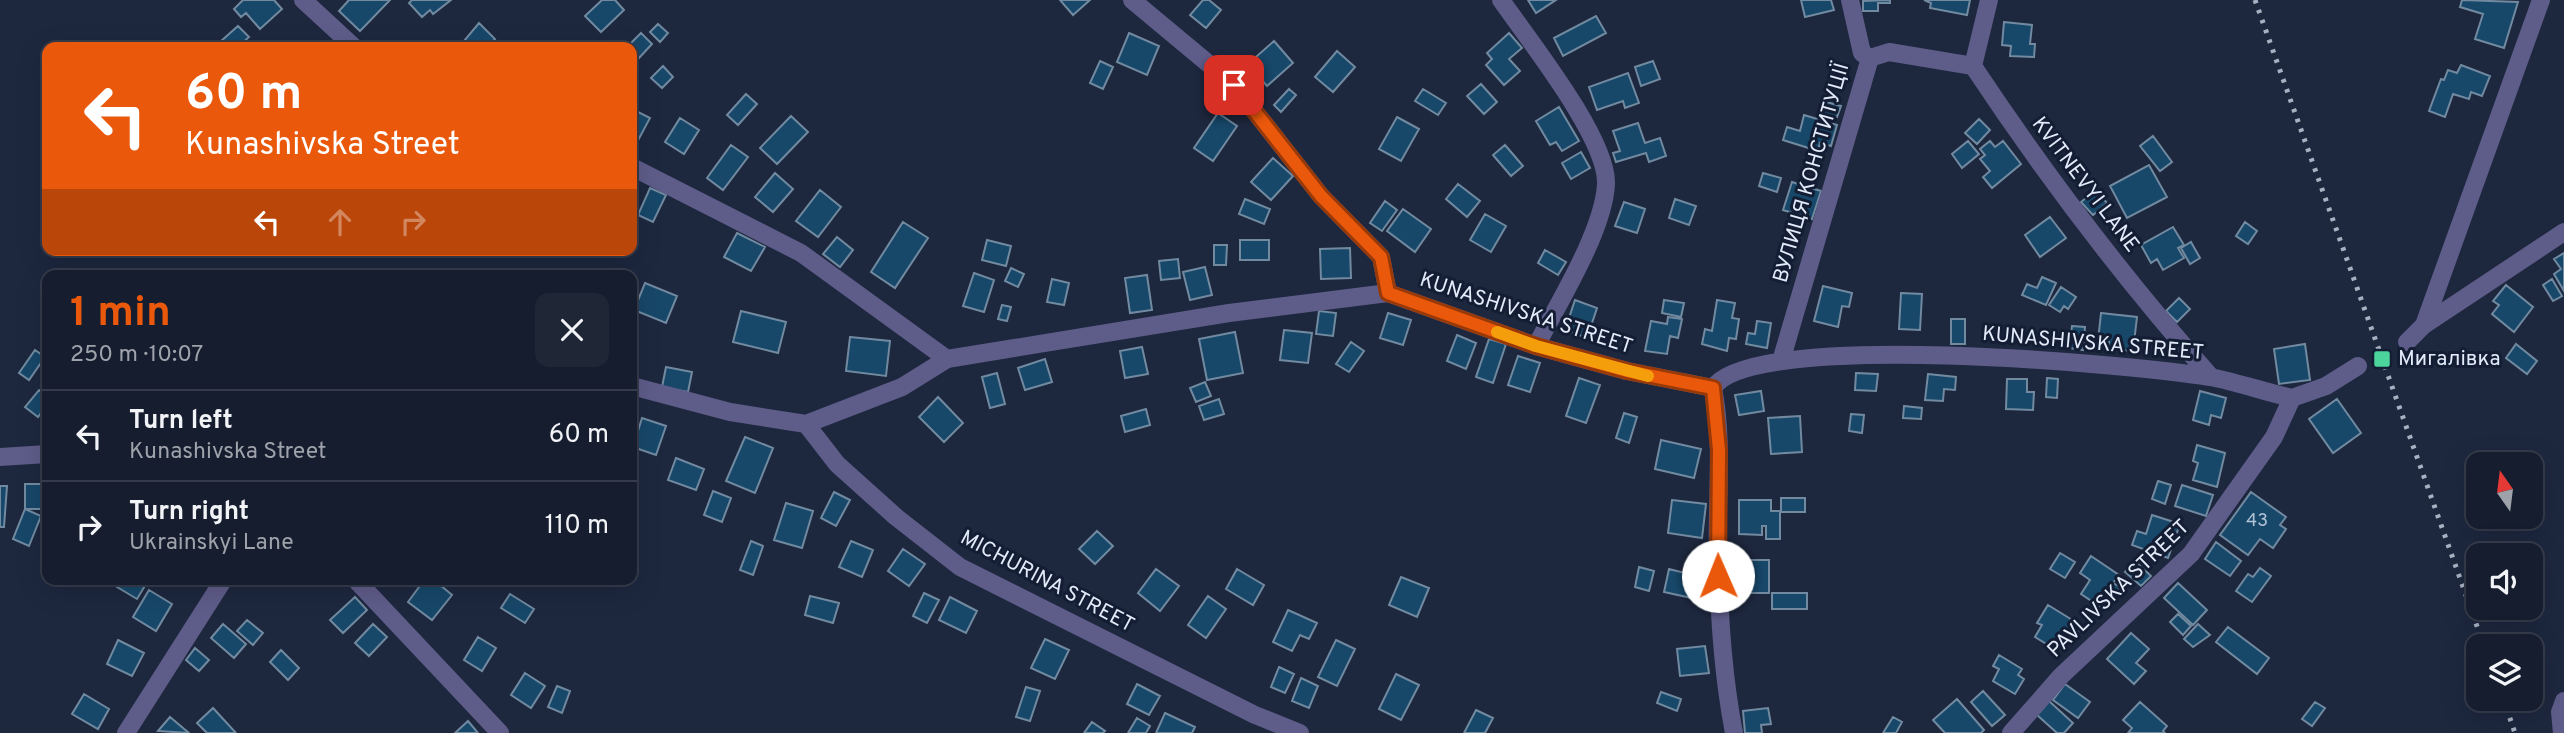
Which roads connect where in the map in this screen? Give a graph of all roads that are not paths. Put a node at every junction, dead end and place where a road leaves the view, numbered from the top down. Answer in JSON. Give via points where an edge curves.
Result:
{"nodes":[{"id":1,"x":303,"y":0,"type":"edge"},
{"id":2,"x":1132,"y":0,"type":"edge"},
{"id":3,"x":1501,"y":0,"type":"edge"},
{"id":4,"x":1850,"y":0,"type":"edge"},
{"id":5,"x":1989,"y":0,"type":"edge"},
{"id":6,"x":2541,"y":0,"type":"edge"},
{"id":7,"x":349,"y":42,"type":"edge"},
{"id":8,"x":1870,"y":58,"type":"junction"},
{"id":9,"x":1973,"y":66,"type":"junction"},
{"id":10,"x":637,"y":170,"type":"edge"},
{"id":11,"x":2564,"y":232,"type":"edge"},
{"id":12,"x":1388,"y":293,"type":"junction"},
{"id":13,"x":2424,"y":325,"type":"junction"},
{"id":14,"x":2407,"y":342,"type":"road end"},
{"id":15,"x":1536,"y":346,"type":"junction"},
{"id":16,"x":947,"y":359,"type":"junction"},
{"id":17,"x":1781,"y":361,"type":"junction"},
{"id":18,"x":2357,"y":366,"type":"road end"},
{"id":19,"x":2211,"y":377,"type":"junction"},
{"id":20,"x":637,"y":387,"type":"edge"},
{"id":21,"x":1713,"y":388,"type":"junction"},
{"id":22,"x":2292,"y":398,"type":"junction"},
{"id":23,"x":806,"y":424,"type":"junction"},
{"id":24,"x":42,"y":454,"type":"edge"},
{"id":25,"x":0,"y":457,"type":"edge"},
{"id":26,"x":220,"y":585,"type":"edge"},
{"id":27,"x":361,"y":585,"type":"edge"},
{"id":28,"x":2564,"y":701,"type":"edge"},
{"id":29,"x":127,"y":733,"type":"edge"},
{"id":30,"x":500,"y":733,"type":"edge"},
{"id":31,"x":1300,"y":733,"type":"edge"},
{"id":32,"x":1734,"y":733,"type":"edge"},
{"id":33,"x":2011,"y":733,"type":"edge"},
{"id":34,"x":2562,"y":733,"type":"edge"}],
"edges":[{"from":1,"to":7,"type":"street"},
{"from":2,"to":12,"type":"street","via":[[1234,85],[1321,196],[1381,257]]},
{"from":3,"to":15,"type":"street","via":[[1594,141],[1606,173],[1602,209]]},
{"from":4,"to":8,"type":"street","name":"ВУЛИЦЯ КОНСТИТУЦІЇ","via":[[1862,53]]},
{"from":5,"to":9,"type":"street"},
{"from":6,"to":13,"type":"street"},
{"from":8,"to":9,"type":"street","via":[[1889,52]]},
{"from":8,"to":17,"type":"street","name":"ВУЛИЦЯ КОНСТИТУЦІЇ"},
{"from":9,"to":19,"type":"street","name":"KVITNEVYI LANE","via":[[2080,219]]},
{"from":10,"to":16,"type":"street","via":[[801,253]]},
{"from":11,"to":13,"type":"street"},
{"from":12,"to":15,"type":"street","name":"KUNASHIVSKA STREET"},
{"from":12,"to":16,"type":"street","name":"KUNASHIVSKA STREET","via":[[1229,313]]},
{"from":13,"to":14,"type":"street"},
{"from":15,"to":21,"type":"street","name":"KUNASHIVSKA STREET"},
{"from":16,"to":23,"type":"street","name":"KUNASHIVSKA STREET","via":[[902,387]]},
{"from":17,"to":19,"type":"street","name":"KUNASHIVSKA STREET","via":[[1874,355],[1974,356]]},
{"from":17,"to":21,"type":"street","name":"KUNASHIVSKA STREET","via":[[1729,373]]},
{"from":18,"to":22,"type":"street","via":[[2326,386]]},
{"from":19,"to":22,"type":"street","name":"KUNASHIVSKA STREET"},
{"from":20,"to":23,"type":"street","via":[[730,412]]},
{"from":21,"to":32,"type":"street","via":[[1719,450],[1717,556]]},
{"from":22,"to":33,"type":"street","name":"PAVLIVSKA STREET","via":[[2274,437],[2191,554],[2070,668]]},
{"from":23,"to":31,"type":"street","name":"MICHURINA STREET","via":[[837,464],[960,567],[1255,715]]},
{"from":24,"to":25,"type":"street"},
{"from":26,"to":29,"type":"street"},
{"from":27,"to":30,"type":"street"},
{"from":28,"to":34,"type":"street"}]}
